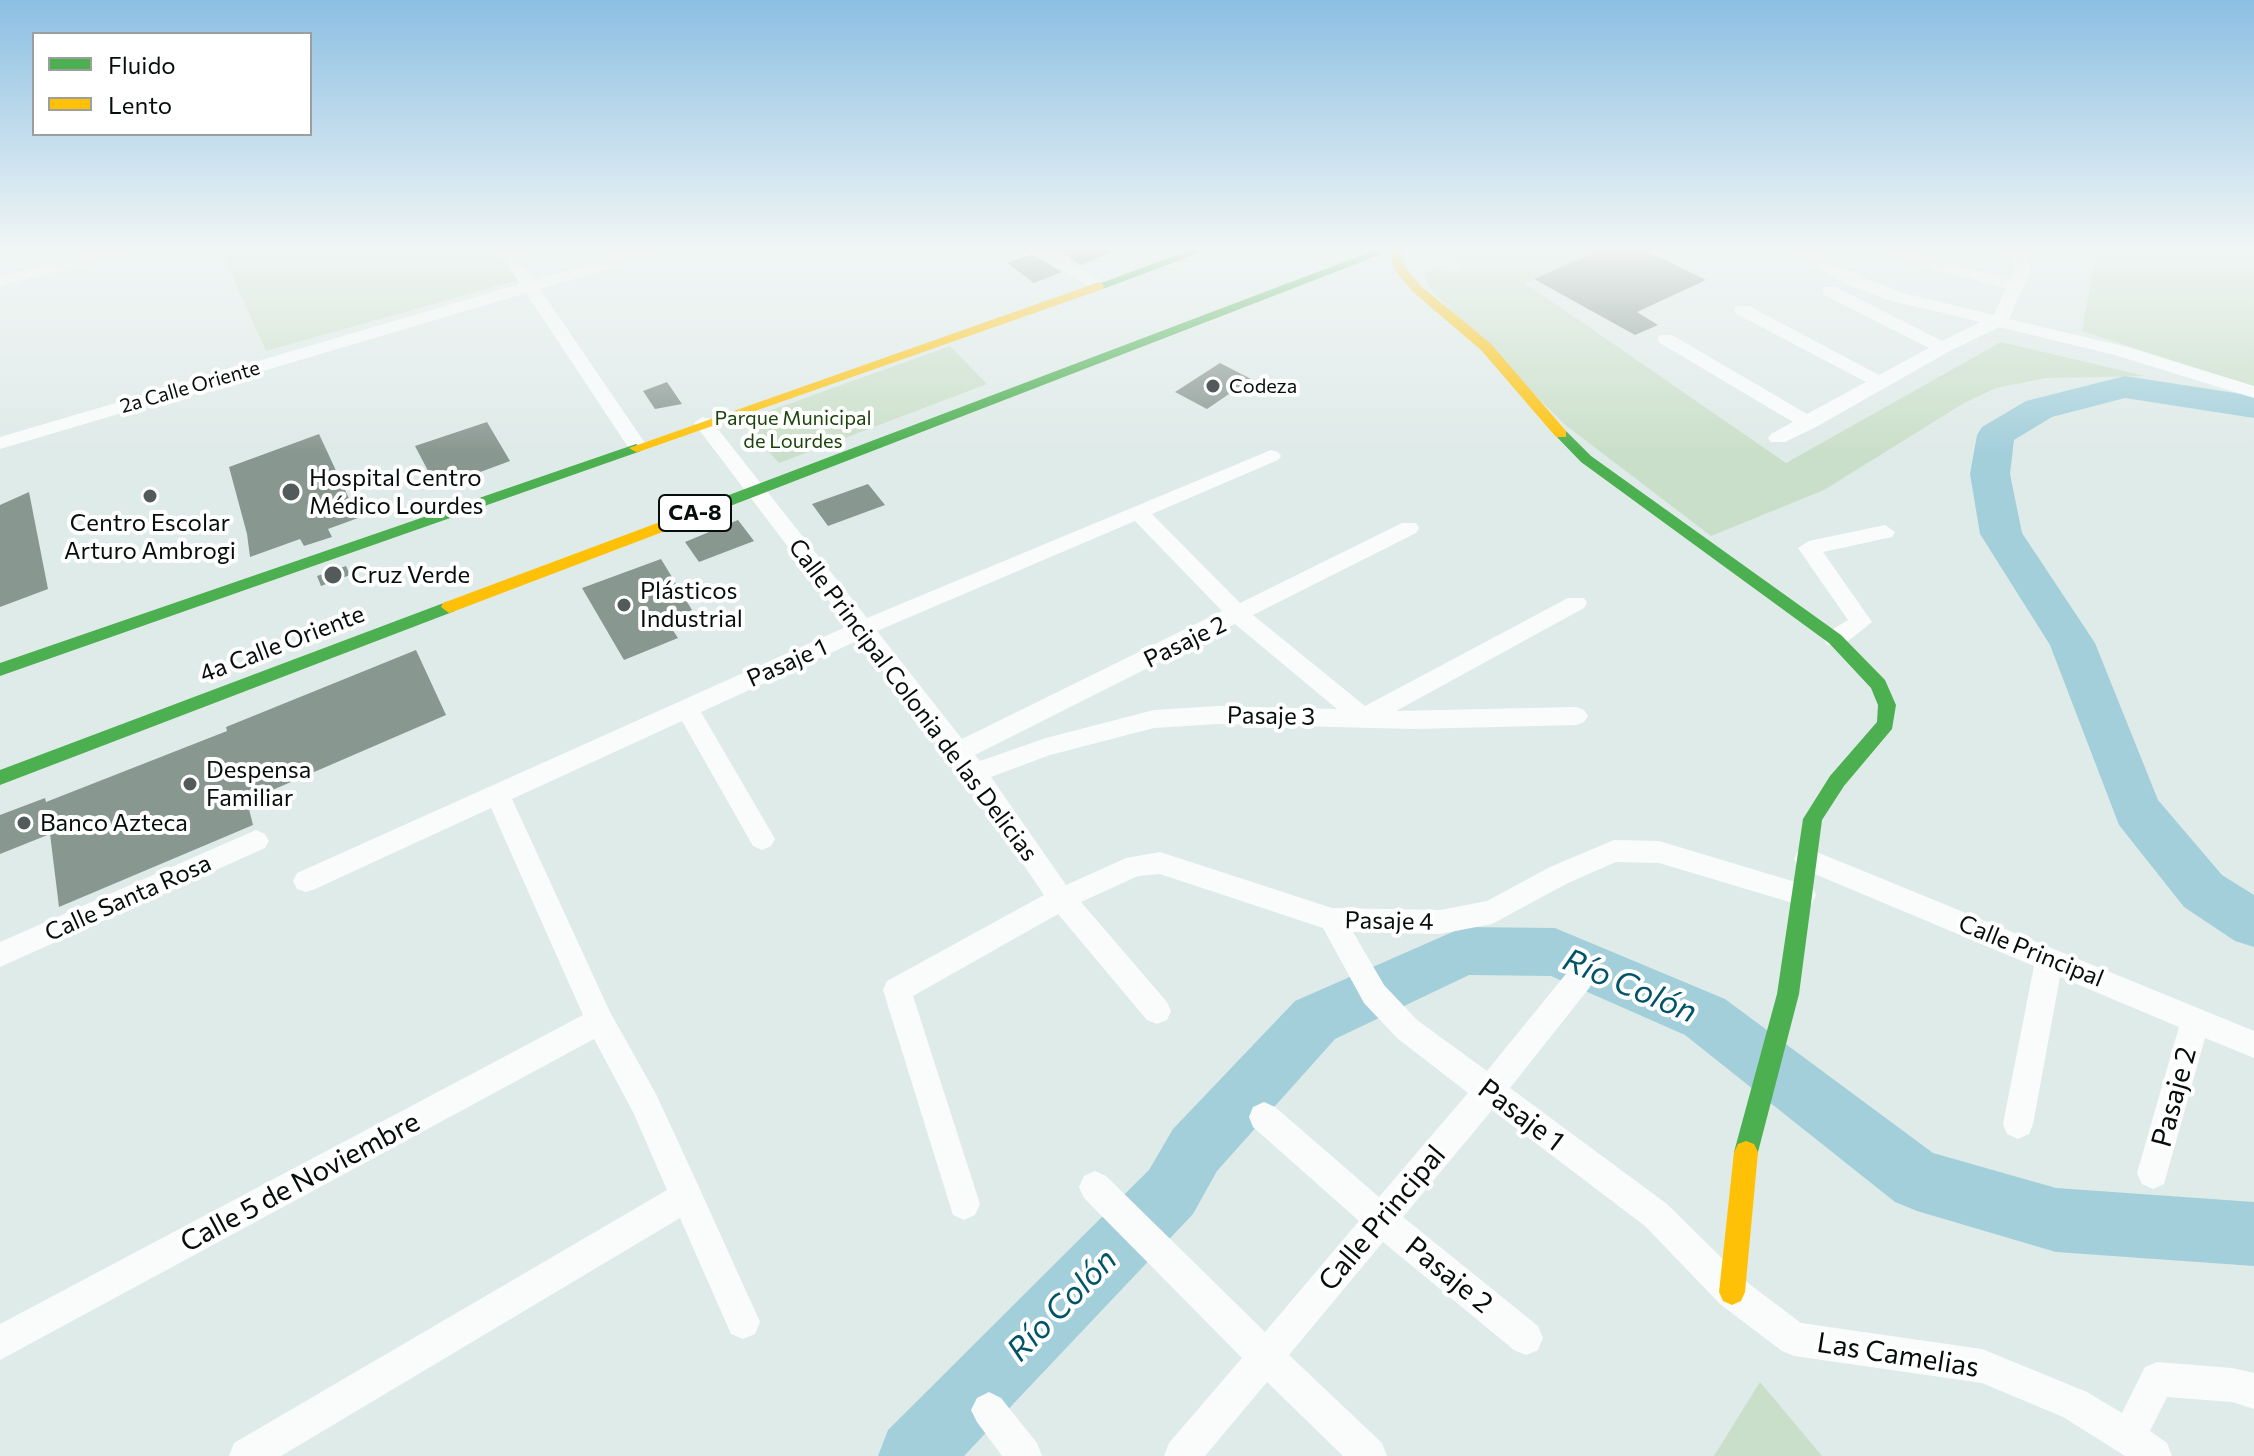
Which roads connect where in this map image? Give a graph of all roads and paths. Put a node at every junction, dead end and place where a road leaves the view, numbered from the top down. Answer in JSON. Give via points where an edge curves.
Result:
{"nodes":[{"id":1,"x":431,"y":317,"type":"edge"},
{"id":2,"x":553,"y":317,"type":"edge"},
{"id":3,"x":1008,"y":317,"type":"edge"},
{"id":4,"x":1213,"y":317,"type":"edge"},
{"id":5,"x":1450,"y":317,"type":"edge"},
{"id":6,"x":1756,"y":317,"type":"edge"},
{"id":7,"x":1881,"y":317,"type":"edge"},
{"id":8,"x":1986,"y":317,"type":"edge"},
{"id":9,"x":2002,"y":317,"type":"edge"},
{"id":10,"x":2000,"y":320,"type":"junction"},
{"id":11,"x":1666,"y":339,"type":"dead end"},
{"id":12,"x":1942,"y":348,"type":"junction"},
{"id":13,"x":1879,"y":382,"type":"junction"},
{"id":14,"x":2254,"y":392,"type":"edge"},
{"id":15,"x":703,"y":423,"type":"junction"},
{"id":16,"x":1809,"y":423,"type":"junction"},
{"id":17,"x":1778,"y":438,"type":"dead end"},
{"id":18,"x":0,"y":443,"type":"edge"},
{"id":19,"x":637,"y":446,"type":"junction"},
{"id":20,"x":1271,"y":456,"type":"dead end"},
{"id":21,"x":754,"y":491,"type":"junction"},
{"id":22,"x":1139,"y":513,"type":"junction"},
{"id":23,"x":1409,"y":528,"type":"dead end"},
{"id":24,"x":1885,"y":532,"type":"dead end"},
{"id":25,"x":1576,"y":603,"type":"dead end"},
{"id":26,"x":1239,"y":615,"type":"junction"},
{"id":27,"x":864,"y":628,"type":"junction"},
{"id":28,"x":1835,"y":639,"type":"junction"},
{"id":29,"x":0,"y":670,"type":"edge"},
{"id":30,"x":687,"y":708,"type":"junction"},
{"id":31,"x":1576,"y":716,"type":"dead end"},
{"id":32,"x":1363,"y":718,"type":"junction"},
{"id":33,"x":958,"y":752,"type":"junction"},
{"id":34,"x":975,"y":773,"type":"junction"},
{"id":35,"x":0,"y":778,"type":"edge"},
{"id":36,"x":497,"y":793,"type":"junction"},
{"id":37,"x":762,"y":839,"type":"dead end"},
{"id":38,"x":256,"y":841,"type":"dead end"},
{"id":39,"x":1807,"y":859,"type":"junction"},
{"id":40,"x":306,"y":881,"type":"dead end"},
{"id":41,"x":1803,"y":895,"type":"junction"},
{"id":42,"x":1061,"y":899,"type":"junction"},
{"id":43,"x":1332,"y":920,"type":"junction"},
{"id":44,"x":0,"y":955,"type":"edge"},
{"id":45,"x":2049,"y":959,"type":"junction"},
{"id":46,"x":1580,"y":978,"type":"dead end"},
{"id":47,"x":1157,"y":1011,"type":"dead end"},
{"id":48,"x":2196,"y":1020,"type":"junction"},
{"id":49,"x":600,"y":1021,"type":"junction"},
{"id":50,"x":2254,"y":1045,"type":"edge"},
{"id":51,"x":1489,"y":1091,"type":"junction"},
{"id":52,"x":1264,"y":1117,"type":"dead end"},
{"id":53,"x":2018,"y":1124,"type":"dead end"},
{"id":54,"x":2153,"y":1173,"type":"dead end"},
{"id":55,"x":1095,"y":1187,"type":"dead end"},
{"id":56,"x":687,"y":1196,"type":"junction"},
{"id":57,"x":964,"y":1204,"type":"dead end"},
{"id":58,"x":1381,"y":1220,"type":"junction"},
{"id":59,"x":1732,"y":1292,"type":"junction"},
{"id":60,"x":743,"y":1322,"type":"dead end"},
{"id":61,"x":1526,"y":1338,"type":"dead end"},
{"id":62,"x":0,"y":1343,"type":"edge"},
{"id":63,"x":1265,"y":1356,"type":"junction"},
{"id":64,"x":2254,"y":1391,"type":"edge"},
{"id":65,"x":989,"y":1410,"type":"dead end"},
{"id":66,"x":2142,"y":1446,"type":"edge"},
{"id":67,"x":247,"y":1456,"type":"edge"},
{"id":68,"x":1024,"y":1456,"type":"edge"},
{"id":69,"x":1182,"y":1456,"type":"edge"},
{"id":70,"x":1369,"y":1456,"type":"edge"}],
"edges":[{"from":1,"to":18,"type":"street","name":"2a Calle Oriente"},
{"from":2,"to":19,"type":"street"},
{"from":3,"to":15,"type":"main road"},
{"from":4,"to":21,"type":"main road","name":"4a Calle Oriente","number":"CA-8"},
{"from":5,"to":28,"type":"main road","via":[[1486,347],[1586,459]]},
{"from":6,"to":13,"type":"street"},
{"from":7,"to":12,"type":"street"},
{"from":8,"to":10,"type":"street"},
{"from":9,"to":10,"type":"street"},
{"from":10,"to":12,"type":"street"},
{"from":10,"to":14,"type":"street","via":[[2174,365]]},
{"from":11,"to":16,"type":"street"},
{"from":12,"to":13,"type":"street"},
{"from":13,"to":16,"type":"street"},
{"from":15,"to":19,"type":"main road"},
{"from":15,"to":21,"type":"street","name":"Calle Principal Colonia de las Delicias"},
{"from":16,"to":17,"type":"street"},
{"from":19,"to":29,"type":"main road"},
{"from":20,"to":22,"type":"street","name":"Pasaje 1"},
{"from":21,"to":27,"type":"street","name":"Calle Principal Colonia de las Delicias"},
{"from":21,"to":35,"type":"main road","name":"4a Calle Oriente","number":"CA-8"},
{"from":22,"to":26,"type":"street"},
{"from":22,"to":27,"type":"street","name":"Pasaje 1"},
{"from":23,"to":26,"type":"street","name":"Pasaje 2"},
{"from":24,"to":28,"type":"street","via":[[1809,548],[1861,622]]},
{"from":25,"to":32,"type":"street"},
{"from":26,"to":32,"type":"street"},
{"from":26,"to":33,"type":"street","name":"Pasaje 2"},
{"from":27,"to":30,"type":"street","name":"Pasaje 1"},
{"from":27,"to":33,"type":"street","name":"Calle Principal Colonia de las Delicias"},
{"from":28,"to":39,"type":"main road","via":[[1879,685],[1887,705],[1886,724],[1837,781],[1813,819]]},
{"from":30,"to":36,"type":"street","name":"Pasaje 1"},
{"from":30,"to":37,"type":"street"},
{"from":31,"to":32,"type":"street","name":"Pasaje 3"},
{"from":32,"to":34,"type":"street","name":"Pasaje 3","via":[[1154,719],[1046,747]]},
{"from":33,"to":34,"type":"street","name":"Calle Principal Colonia de las Delicias"},
{"from":34,"to":42,"type":"street","name":"Calle Principal Colonia de las Delicias"},
{"from":36,"to":40,"type":"street","name":"Pasaje 1"},
{"from":36,"to":49,"type":"street"},
{"from":38,"to":44,"type":"street","name":"Calle Santa Rosa"},
{"from":39,"to":41,"type":"main road"},
{"from":39,"to":45,"type":"street","name":"Calle Principal"},
{"from":41,"to":43,"type":"street","name":"Pasaje 4","via":[[1659,852],[1614,851],[1492,912],[1440,922]]},
{"from":41,"to":59,"type":"main road","via":[[1788,994],[1745,1154]]},
{"from":42,"to":43,"type":"street","name":"Pasaje 4","via":[[1135,866],[1160,863]]},
{"from":42,"to":47,"type":"street","name":"Calle Principal Colonia de las Delicias"},
{"from":42,"to":57,"type":"street","name":"Pasaje 4","via":[[897,990]]},
{"from":43,"to":51,"type":"street","name":"Pasaje 1","via":[[1382,1002],[1407,1029]]},
{"from":45,"to":48,"type":"street","name":"Calle Principal"},
{"from":45,"to":53,"type":"street"},
{"from":46,"to":51,"type":"street","name":"Calle Principal"},
{"from":48,"to":50,"type":"street","name":"Calle Principal"},
{"from":48,"to":54,"type":"street","name":"Pasaje 2"},
{"from":49,"to":56,"type":"street"},
{"from":49,"to":62,"type":"street","name":"Calle 5 de Noviembre"},
{"from":51,"to":58,"type":"street","name":"Calle Principal"},
{"from":51,"to":59,"type":"street","name":"Pasaje 1","via":[[1656,1215]]},
{"from":52,"to":58,"type":"street","name":"Pasaje 2"},
{"from":55,"to":63,"type":"street"},
{"from":56,"to":60,"type":"street"},
{"from":56,"to":67,"type":"street"},
{"from":58,"to":61,"type":"street","name":"Pasaje 2"},
{"from":58,"to":63,"type":"street","name":"Calle Principal"},
{"from":59,"to":66,"type":"street","name":"Las Camelias","via":[[1794,1339],[1982,1366],[2075,1404]]},
{"from":63,"to":69,"type":"street","name":"Calle Principal"},
{"from":63,"to":70,"type":"street"},
{"from":64,"to":66,"type":"street","via":[[2157,1379]]},
{"from":65,"to":68,"type":"street"}]}
